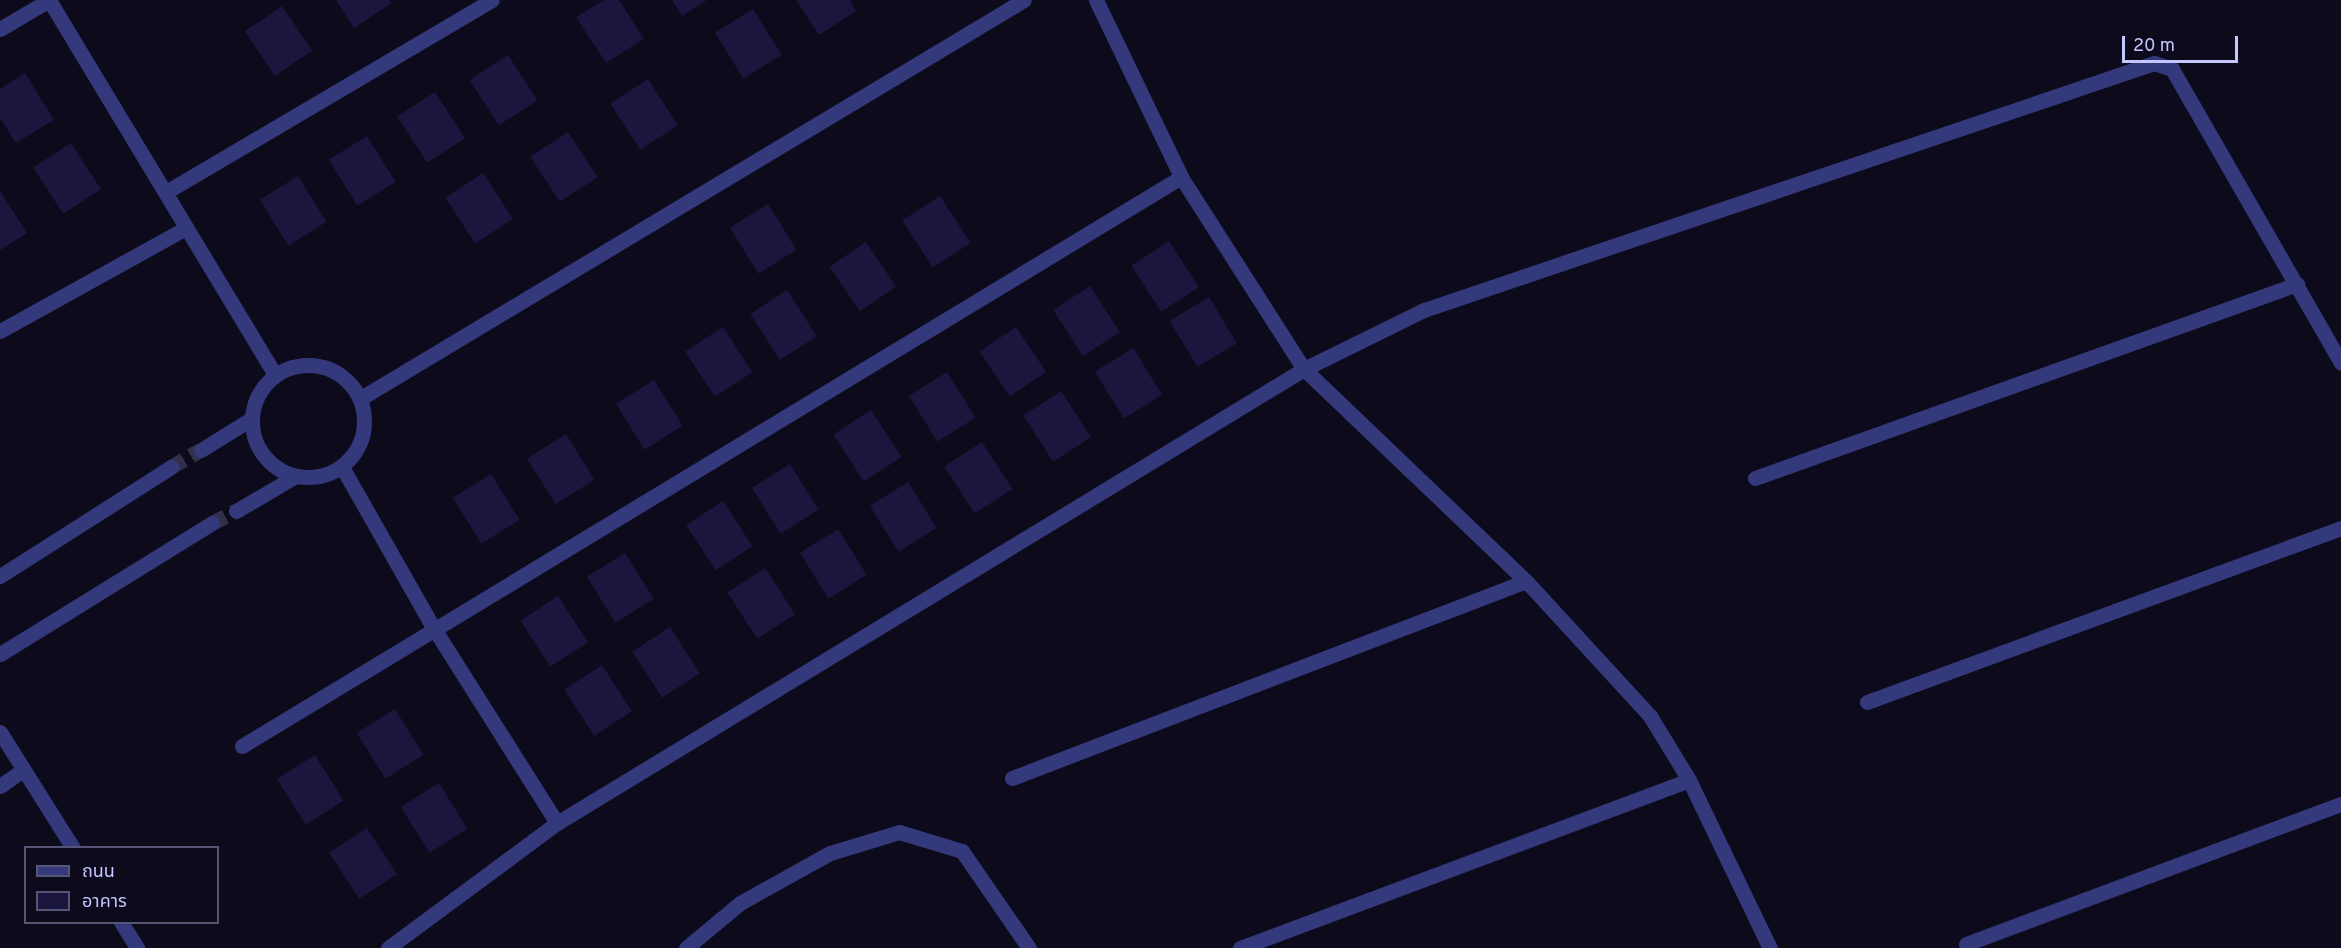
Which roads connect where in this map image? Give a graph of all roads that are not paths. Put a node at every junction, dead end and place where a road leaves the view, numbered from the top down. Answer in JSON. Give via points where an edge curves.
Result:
{"nodes":[{"id":1,"x":492,"y":0,"type":"edge"},
{"id":2,"x":1024,"y":0,"type":"edge"},
{"id":3,"x":1096,"y":0,"type":"edge"},
{"id":4,"x":0,"y":29,"type":"edge"},
{"id":5,"x":1181,"y":177,"type":"junction"},
{"id":6,"x":166,"y":192,"type":"junction"},
{"id":7,"x":184,"y":229,"type":"junction"},
{"id":8,"x":2297,"y":284,"type":"junction"},
{"id":9,"x":0,"y":331,"type":"edge"},
{"id":10,"x":2341,"y":363,"type":"edge"},
{"id":11,"x":1304,"y":369,"type":"junction"},
{"id":12,"x":275,"y":375,"type":"junction"},
{"id":13,"x":361,"y":398,"type":"junction"},
{"id":14,"x":251,"y":419,"type":"junction"},
{"id":15,"x":201,"y":450,"type":"tunnel mouth"},
{"id":16,"x":171,"y":467,"type":"tunnel mouth"},
{"id":17,"x":342,"y":467,"type":"junction"},
{"id":18,"x":294,"y":477,"type":"junction"},
{"id":19,"x":1755,"y":478,"type":"dead end"},
{"id":20,"x":236,"y":511,"type":"tunnel mouth"},
{"id":21,"x":212,"y":523,"type":"tunnel mouth"},
{"id":22,"x":2341,"y":528,"type":"edge"},
{"id":23,"x":0,"y":576,"type":"edge"},
{"id":24,"x":1526,"y":581,"type":"junction"},
{"id":25,"x":433,"y":627,"type":"junction"},
{"id":26,"x":0,"y":654,"type":"edge"},
{"id":27,"x":1867,"y":702,"type":"dead end"},
{"id":28,"x":0,"y":732,"type":"edge"},
{"id":29,"x":242,"y":746,"type":"dead end"},
{"id":30,"x":23,"y":770,"type":"junction"},
{"id":31,"x":1012,"y":778,"type":"dead end"},
{"id":32,"x":1689,"y":780,"type":"junction"},
{"id":33,"x":0,"y":786,"type":"edge"},
{"id":34,"x":2341,"y":804,"type":"edge"},
{"id":35,"x":556,"y":823,"type":"junction"},
{"id":36,"x":72,"y":846,"type":"edge"},
{"id":37,"x":122,"y":924,"type":"edge"},
{"id":38,"x":1966,"y":944,"type":"dead end"},
{"id":39,"x":137,"y":948,"type":"edge"},
{"id":40,"x":388,"y":948,"type":"edge"},
{"id":41,"x":686,"y":948,"type":"edge"},
{"id":42,"x":1029,"y":948,"type":"edge"},
{"id":43,"x":1240,"y":948,"type":"edge"},
{"id":44,"x":1770,"y":948,"type":"edge"}],
"edges":[{"from":1,"to":6,"type":"street"},
{"from":2,"to":13,"type":"street"},
{"from":3,"to":5,"type":"street"},
{"from":4,"to":6,"type":"street","via":[[49,0]]},
{"from":5,"to":11,"type":"street"},
{"from":5,"to":25,"type":"street"},
{"from":6,"to":7,"type":"street"},
{"from":7,"to":9,"type":"street"},
{"from":7,"to":12,"type":"street"},
{"from":8,"to":10,"type":"street"},
{"from":8,"to":11,"type":"street","via":[[2172,69],[2154,63],[1424,310]]},
{"from":8,"to":19,"type":"street"},
{"from":11,"to":24,"type":"street"},
{"from":11,"to":35,"type":"street"},
{"from":12,"to":13,"type":"street","via":[[298,365],[323,366],[346,378]]},
{"from":12,"to":14,"type":"street","via":[[258,395]]},
{"from":13,"to":17,"type":"street","via":[[366,423],[359,448]]},
{"from":14,"to":15,"type":"street"},
{"from":14,"to":18,"type":"street","via":[[256,444],[266,458]]},
{"from":16,"to":23,"type":"street"},
{"from":17,"to":18,"type":"street","via":[[319,477]]},
{"from":17,"to":25,"type":"street"},
{"from":18,"to":20,"type":"street"},
{"from":21,"to":26,"type":"street"},
{"from":22,"to":27,"type":"street"},
{"from":24,"to":31,"type":"street"},
{"from":24,"to":32,"type":"street","via":[[1650,716]]},
{"from":25,"to":29,"type":"street"},
{"from":25,"to":35,"type":"street"},
{"from":28,"to":30,"type":"street"},
{"from":30,"to":33,"type":"street"},
{"from":30,"to":36,"type":"street"},
{"from":32,"to":43,"type":"street"},
{"from":32,"to":44,"type":"street"},
{"from":34,"to":38,"type":"street"},
{"from":35,"to":40,"type":"street"},
{"from":37,"to":39,"type":"street"},
{"from":41,"to":42,"type":"street","via":[[740,903],[830,853],[899,832],[962,850]]}]}
